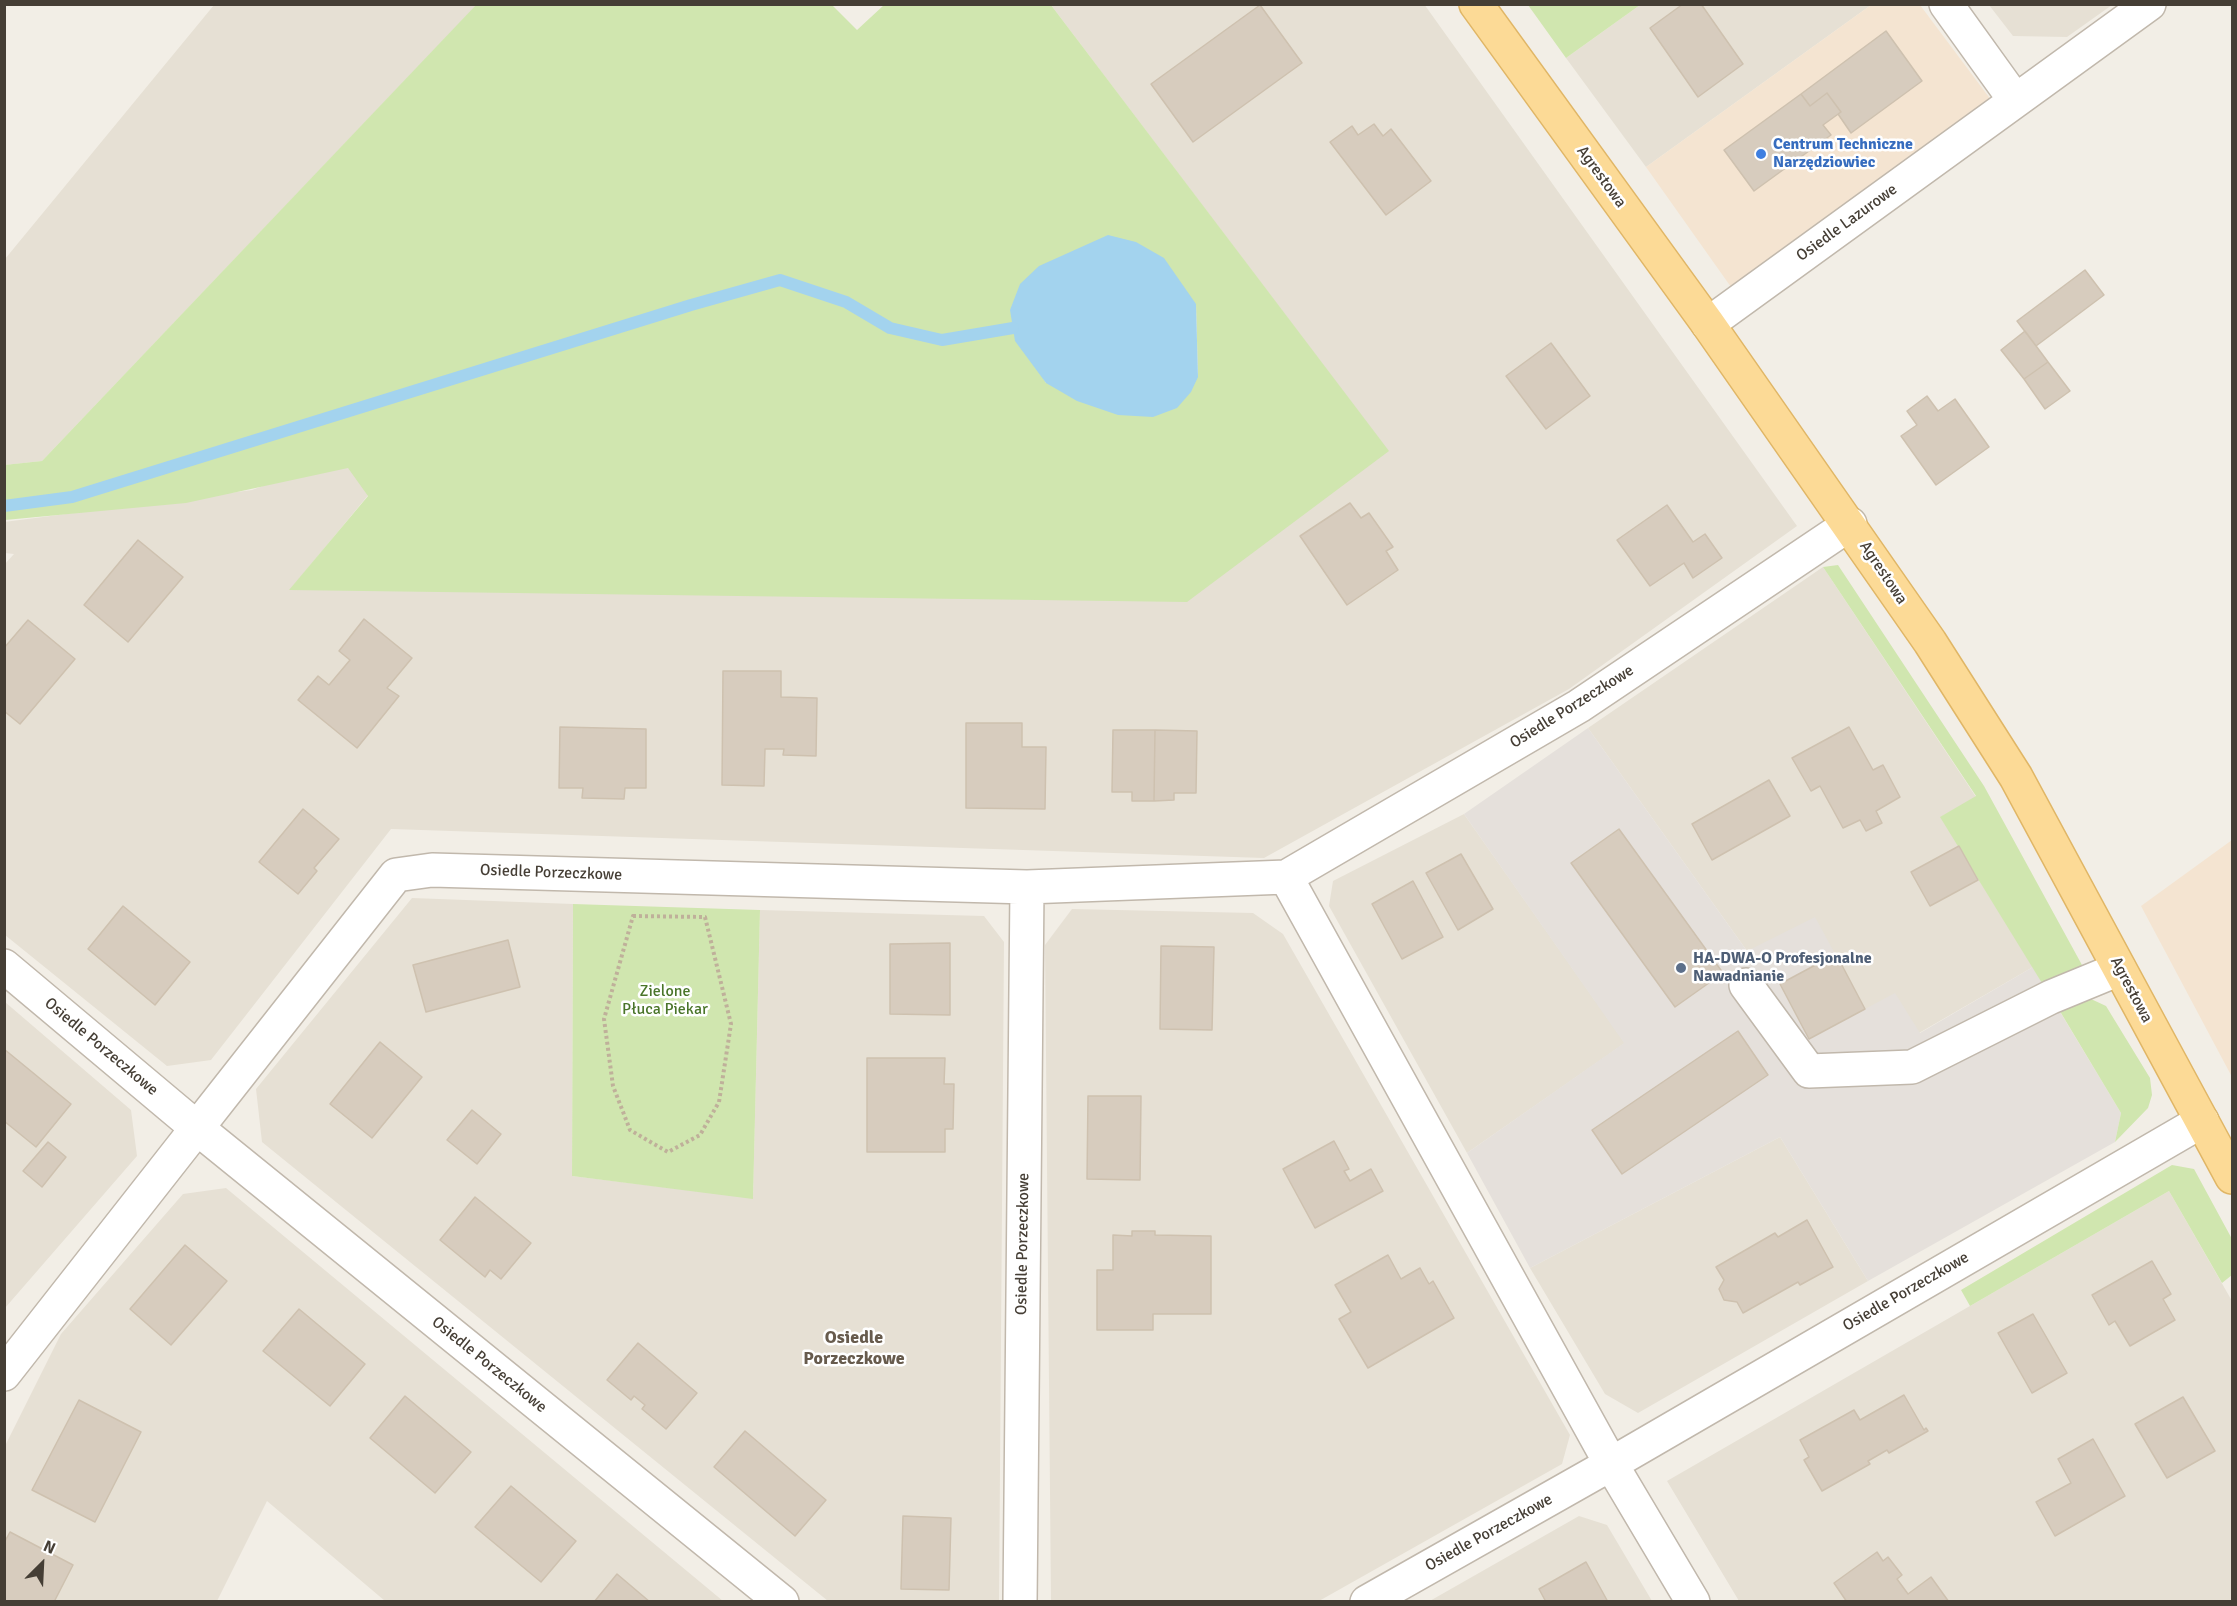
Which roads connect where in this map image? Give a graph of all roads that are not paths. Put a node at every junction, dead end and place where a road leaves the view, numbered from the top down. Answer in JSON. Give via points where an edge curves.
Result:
{"nodes":[{"id":1,"x":1476,"y":4,"type":"edge"},
{"id":2,"x":1946,"y":4,"type":"edge"},
{"id":3,"x":2149,"y":4,"type":"edge"},
{"id":4,"x":2015,"y":100,"type":"junction"},
{"id":5,"x":1708,"y":324,"type":"junction"},
{"id":6,"x":1850,"y":524,"type":"junction"},
{"id":7,"x":1286,"y":877,"type":"junction"},
{"id":8,"x":1027,"y":887,"type":"junction"},
{"id":9,"x":4,"y":966,"type":"edge"},
{"id":10,"x":2120,"y":969,"type":"junction"},
{"id":11,"x":1746,"y":985,"type":"dead end"},
{"id":12,"x":2202,"y":1121,"type":"junction"},
{"id":13,"x":197,"y":1128,"type":"junction"},
{"id":14,"x":2232,"y":1178,"type":"edge"},
{"id":15,"x":4,"y":1374,"type":"edge"},
{"id":16,"x":1611,"y":1464,"type":"junction"},
{"id":17,"x":782,"y":1602,"type":"edge"},
{"id":18,"x":1020,"y":1602,"type":"edge"},
{"id":19,"x":1367,"y":1602,"type":"edge"},
{"id":20,"x":1693,"y":1602,"type":"edge"}],
"edges":[{"from":1,"to":5,"type":"main road","name":"Agrestowa"},
{"from":2,"to":4,"type":"street"},
{"from":3,"to":4,"type":"street","name":"Osiedle Lazurowe"},
{"from":4,"to":5,"type":"street","name":"Osiedle Lazurowe"},
{"from":5,"to":6,"type":"main road","name":"Agrestowa"},
{"from":6,"to":7,"type":"street","name":"Osiedle Porzeczkowe","via":[[1579,706]]},
{"from":6,"to":10,"type":"main road","name":"Agrestowa","via":[[2016,777]]},
{"from":7,"to":8,"type":"street","name":"Osiedle Porzeczkowe"},
{"from":7,"to":16,"type":"street"},
{"from":8,"to":13,"type":"street","name":"Osiedle Porzeczkowe","via":[[432,870],[396,875]]},
{"from":8,"to":18,"type":"street","name":"Osiedle Porzeczkowe"},
{"from":9,"to":13,"type":"street","name":"Osiedle Porzeczkowe"},
{"from":10,"to":11,"type":"street","via":[[2051,997],[1912,1067],[1809,1071]]},
{"from":10,"to":12,"type":"main road","name":"Agrestowa"},
{"from":12,"to":14,"type":"main road","name":"Agrestowa"},
{"from":12,"to":16,"type":"street","name":"Osiedle Porzeczkowe"},
{"from":13,"to":15,"type":"street","name":"Osiedle Porzeczkowe"},
{"from":13,"to":17,"type":"street","name":"Osiedle Porzeczkowe"},
{"from":16,"to":19,"type":"street","name":"Osiedle Porzeczkowe"},
{"from":16,"to":20,"type":"street"}]}
